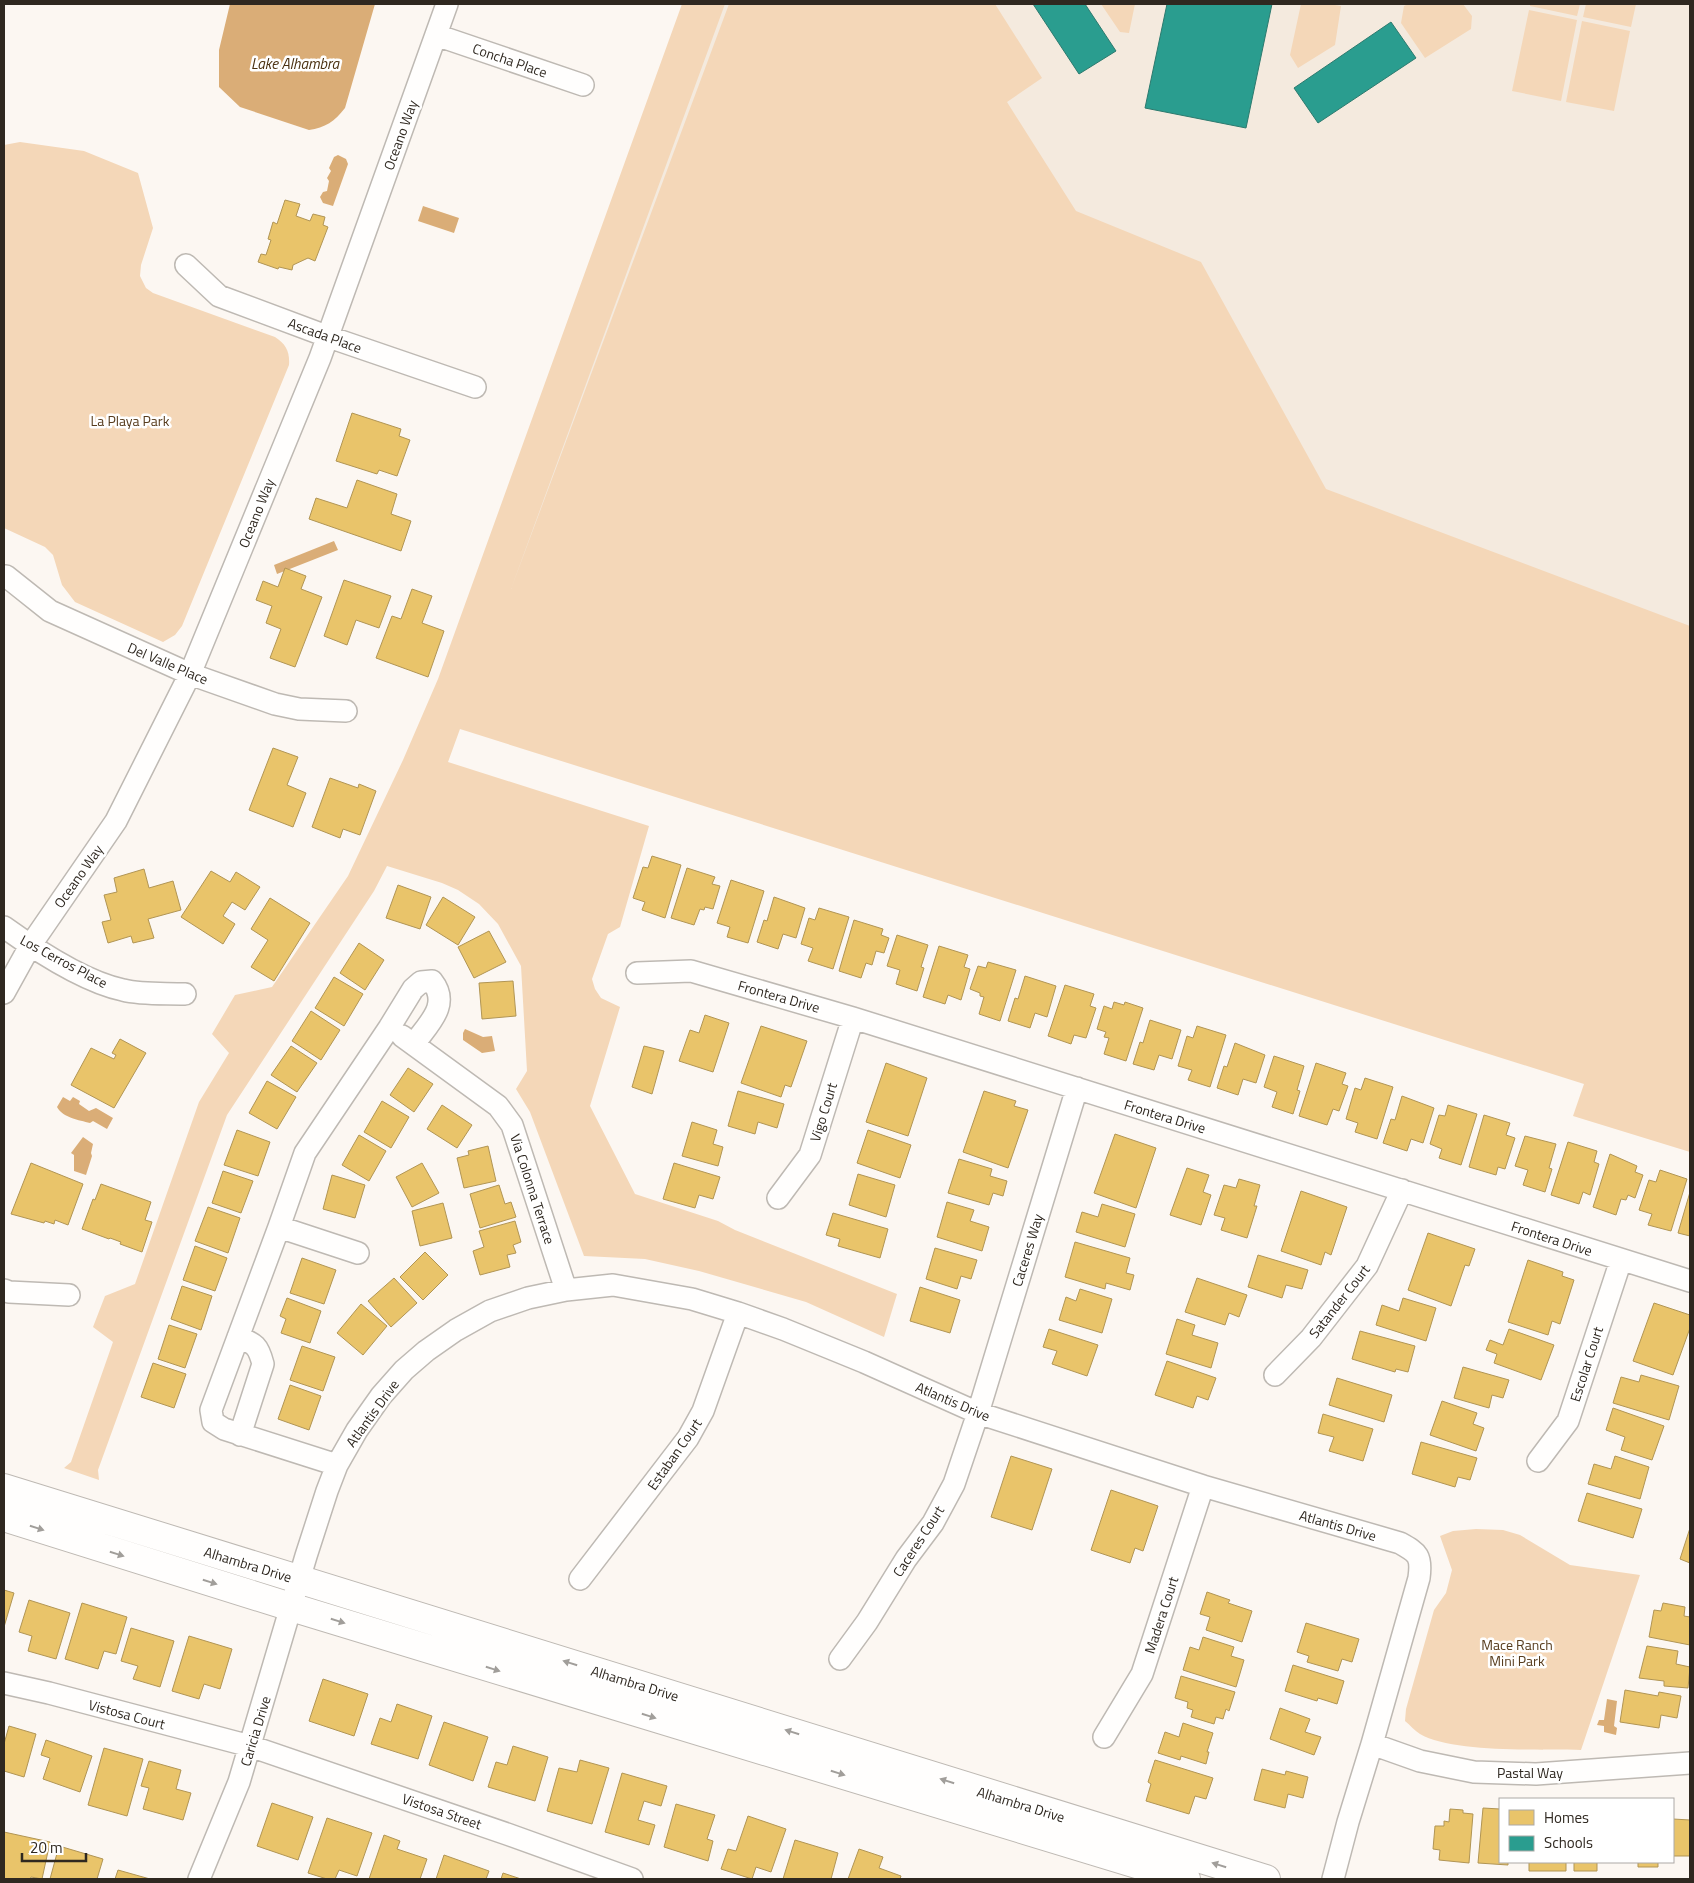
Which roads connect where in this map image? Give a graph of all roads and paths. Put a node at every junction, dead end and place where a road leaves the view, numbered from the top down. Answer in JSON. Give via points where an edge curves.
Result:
{"nodes":[{"id":1,"x":447,"y":4,"type":"edge"},
{"id":2,"x":436,"y":35,"type":"junction"},
{"id":3,"x":583,"y":85,"type":"dead end"},
{"id":4,"x":186,"y":265,"type":"dead end"},
{"id":5,"x":328,"y":337,"type":"junction"},
{"id":6,"x":475,"y":387,"type":"dead end"},
{"id":7,"x":6,"y":576,"type":"dead end"},
{"id":8,"x":190,"y":674,"type":"junction"},
{"id":9,"x":346,"y":711,"type":"dead end"},
{"id":10,"x":4,"y":927,"type":"edge"},
{"id":11,"x":30,"y":946,"type":"junction"},
{"id":12,"x":637,"y":973,"type":"dead end"},
{"id":13,"x":4,"y":993,"type":"edge"},
{"id":14,"x":185,"y":994,"type":"dead end"},
{"id":15,"x":852,"y":1018,"type":"junction"},
{"id":16,"x":389,"y":1028,"type":"junction"},
{"id":17,"x":414,"y":1044,"type":"junction"},
{"id":18,"x":1077,"y":1088,"type":"junction"},
{"id":19,"x":1402,"y":1190,"type":"junction"},
{"id":20,"x":778,"y":1198,"type":"dead end"},
{"id":21,"x":280,"y":1228,"type":"junction"},
{"id":22,"x":358,"y":1253,"type":"dead end"},
{"id":23,"x":1621,"y":1260,"type":"junction"},
{"id":24,"x":1690,"y":1281,"type":"edge"},
{"id":25,"x":4,"y":1290,"type":"edge"},
{"id":26,"x":566,"y":1290,"type":"junction"},
{"id":27,"x":69,"y":1295,"type":"dead end"},
{"id":28,"x":738,"y":1312,"type":"junction"},
{"id":29,"x":238,"y":1337,"type":"junction"},
{"id":30,"x":1275,"y":1375,"type":"dead end"},
{"id":31,"x":978,"y":1413,"type":"junction"},
{"id":32,"x":240,"y":1435,"type":"junction"},
{"id":33,"x":1538,"y":1462,"type":"dead end"},
{"id":34,"x":337,"y":1465,"type":"junction"},
{"id":35,"x":1203,"y":1486,"type":"junction"},
{"id":36,"x":4,"y":1488,"type":"edge"},
{"id":37,"x":4,"y":1517,"type":"edge"},
{"id":38,"x":300,"y":1579,"type":"junction"},
{"id":39,"x":580,"y":1579,"type":"dead end"},
{"id":40,"x":291,"y":1607,"type":"junction"},
{"id":41,"x":840,"y":1659,"type":"dead end"},
{"id":42,"x":4,"y":1683,"type":"edge"},
{"id":43,"x":1104,"y":1737,"type":"dead end"},
{"id":44,"x":1372,"y":1744,"type":"junction"},
{"id":45,"x":250,"y":1746,"type":"junction"},
{"id":46,"x":1690,"y":1763,"type":"edge"},
{"id":47,"x":199,"y":1879,"type":"edge"},
{"id":48,"x":632,"y":1879,"type":"edge"},
{"id":49,"x":1186,"y":1879,"type":"edge"},
{"id":50,"x":1266,"y":1879,"type":"edge"},
{"id":51,"x":1333,"y":1879,"type":"edge"}],
"edges":[{"from":1,"to":2,"type":"street","name":"Oceano Way"},
{"from":2,"to":3,"type":"street","name":"Concha Place"},
{"from":2,"to":5,"type":"street","name":"Oceano Way"},
{"from":4,"to":5,"type":"street","name":"Ascada Place","via":[[219,296]]},
{"from":5,"to":6,"type":"street","name":"Ascada Place"},
{"from":5,"to":8,"type":"street","name":"Oceano Way"},
{"from":7,"to":8,"type":"street","name":"Del Valle Place","via":[[50,611]]},
{"from":8,"to":9,"type":"street","name":"Del Valle Place","via":[[275,704],[299,709]]},
{"from":8,"to":11,"type":"street","name":"Oceano Way","via":[[116,821]]},
{"from":10,"to":11,"type":"street","name":"Los Cerros Place"},
{"from":11,"to":13,"type":"street","name":"Oceano Way"},
{"from":11,"to":14,"type":"street","name":"Los Cerros Place","via":[[100,983],[125,991]]},
{"from":12,"to":15,"type":"street","name":"Frontera Drive","via":[[691,971]]},
{"from":15,"to":18,"type":"street","name":"Frontera Drive"},
{"from":15,"to":20,"type":"street","name":"Vigo Court","via":[[810,1155]]},
{"from":16,"to":17,"type":"street","name":"Via Colonna Terrace"},
{"from":16,"to":17,"type":"street","via":[[412,988],[421,982],[432,981],[440,998],[438,1009]]},
{"from":16,"to":21,"type":"street","via":[[305,1153]]},
{"from":17,"to":26,"type":"street","name":"Via Colonna Terrace","via":[[498,1106],[512,1125]]},
{"from":18,"to":19,"type":"street","name":"Frontera Drive"},
{"from":18,"to":31,"type":"street","name":"Caceres Way"},
{"from":19,"to":23,"type":"street","name":"Frontera Drive"},
{"from":19,"to":30,"type":"street","name":"Satander Court","via":[[1367,1266],[1311,1338]]},
{"from":21,"to":22,"type":"street"},
{"from":21,"to":29,"type":"street"},
{"from":23,"to":24,"type":"street","name":"Frontera Drive"},
{"from":23,"to":33,"type":"street","name":"Escolar Court","via":[[1568,1421]]},
{"from":25,"to":27,"type":"street"},
{"from":26,"to":28,"type":"street","name":"Atlantis Drive","via":[[612,1285],[692,1299]]},
{"from":26,"to":34,"type":"street","name":"Atlantis Drive","via":[[490,1311],[426,1351],[381,1396]]},
{"from":28,"to":31,"type":"street","name":"Atlantis Drive","via":[[864,1362]]},
{"from":28,"to":39,"type":"street","name":"Estaban Court","via":[[703,1411],[688,1438]]},
{"from":29,"to":32,"type":"street","via":[[254,1344],[263,1364]]},
{"from":29,"to":32,"type":"street","via":[[211,1410],[213,1422]]},
{"from":31,"to":35,"type":"street","name":"Atlantis Drive"},
{"from":31,"to":41,"type":"street","name":"Caceres Court","via":[[954,1484],[933,1523]]},
{"from":32,"to":34,"type":"street"},
{"from":34,"to":38,"type":"street","name":"Atlantis Drive"},
{"from":35,"to":43,"type":"street","name":"Madera Court","via":[[1142,1674]]},
{"from":35,"to":44,"type":"street","name":"Atlantis Drive","via":[[1400,1543],[1416,1552],[1421,1564],[1419,1578]]},
{"from":36,"to":38,"type":"main road","name":"Alhambra Drive"},
{"from":37,"to":40,"type":"main road","name":"Alhambra Drive","one_way":true},
{"from":38,"to":40,"type":"street","name":"Caricia Drive"},
{"from":50,"to":38,"type":"main road","name":"Alhambra Drive","one_way":true},
{"from":40,"to":45,"type":"street","name":"Caricia Drive"},
{"from":40,"to":49,"type":"main road","name":"Alhambra Drive","one_way":true},
{"from":42,"to":45,"type":"street","name":"Vistosa Court"},
{"from":44,"to":46,"type":"street","name":"Pastal Way","via":[[1420,1761],[1474,1772],[1536,1774]]},
{"from":44,"to":51,"type":"street","name":"Atlantis Drive"},
{"from":45,"to":47,"type":"street","name":"Caricia Drive","via":[[239,1782]]},
{"from":45,"to":48,"type":"street","name":"Vistosa Street"}]}
